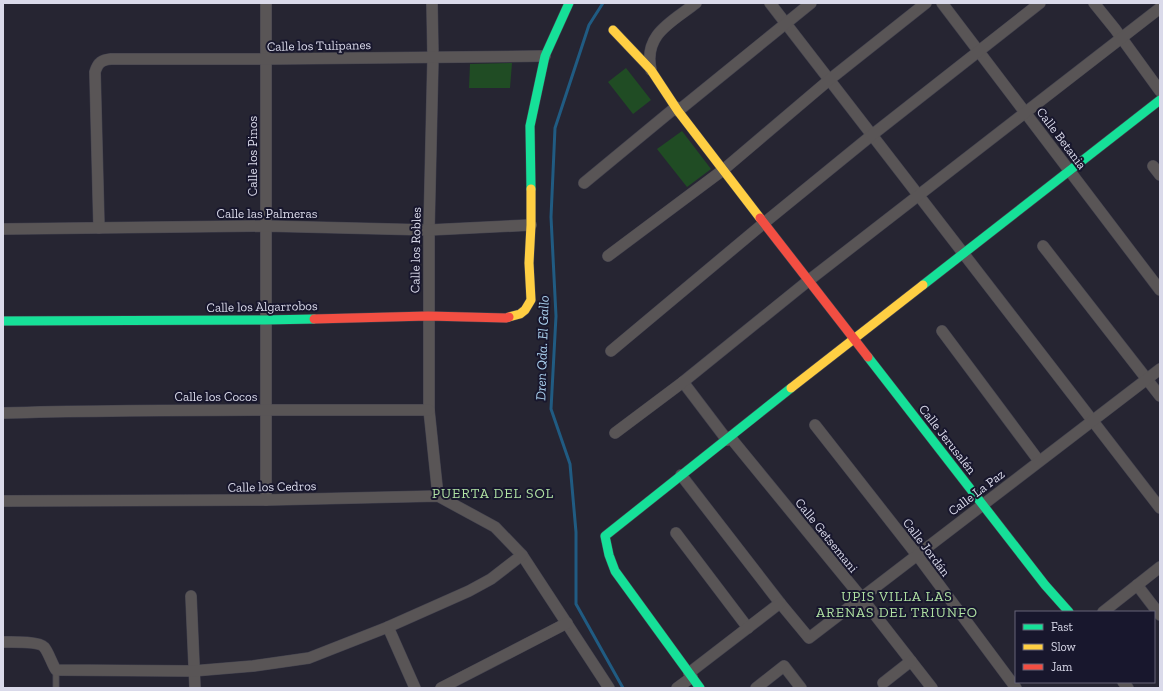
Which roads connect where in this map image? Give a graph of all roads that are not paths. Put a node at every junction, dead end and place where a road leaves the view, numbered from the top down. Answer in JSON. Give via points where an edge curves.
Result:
{"nodes":[{"id":1,"x":266,"y":3,"type":"edge"},
{"id":2,"x":432,"y":3,"type":"edge"},
{"id":3,"x":569,"y":3,"type":"edge"},
{"id":4,"x":696,"y":3,"type":"edge"},
{"id":5,"x":770,"y":3,"type":"edge"},
{"id":6,"x":811,"y":3,"type":"edge"},
{"id":7,"x":926,"y":3,"type":"edge"},
{"id":8,"x":942,"y":3,"type":"edge"},
{"id":9,"x":1040,"y":3,"type":"edge"},
{"id":10,"x":1094,"y":3,"type":"edge"},
{"id":11,"x":1160,"y":8,"type":"edge"},
{"id":12,"x":786,"y":23,"type":"junction"},
{"id":13,"x":613,"y":30,"type":"dead end"},
{"id":14,"x":1121,"y":38,"type":"junction"},
{"id":15,"x":979,"y":51,"type":"junction"},
{"id":16,"x":545,"y":56,"type":"junction"},
{"id":17,"x":433,"y":58,"type":"junction"},
{"id":18,"x":266,"y":59,"type":"junction"},
{"id":19,"x":651,"y":70,"type":"junction"},
{"id":20,"x":829,"y":80,"type":"junction"},
{"id":21,"x":1160,"y":91,"type":"edge"},
{"id":22,"x":1160,"y":100,"type":"edge"},
{"id":23,"x":677,"y":109,"type":"junction"},
{"id":24,"x":1025,"y":112,"type":"junction"},
{"id":25,"x":872,"y":135,"type":"junction"},
{"id":26,"x":723,"y":170,"type":"junction"},
{"id":27,"x":1069,"y":170,"type":"junction"},
{"id":28,"x":584,"y":183,"type":"dead end"},
{"id":29,"x":919,"y":195,"type":"junction"},
{"id":30,"x":764,"y":223,"type":"junction"},
{"id":31,"x":531,"y":225,"type":"junction"},
{"id":32,"x":266,"y":226,"type":"junction"},
{"id":33,"x":99,"y":228,"type":"junction"},
{"id":34,"x":3,"y":229,"type":"edge"},
{"id":35,"x":429,"y":230,"type":"junction"},
{"id":36,"x":1043,"y":246,"type":"dead end"},
{"id":37,"x":964,"y":253,"type":"junction"},
{"id":38,"x":608,"y":256,"type":"dead end"},
{"id":39,"x":808,"y":281,"type":"junction"},
{"id":40,"x":1160,"y":290,"type":"edge"},
{"id":41,"x":428,"y":316,"type":"junction"},
{"id":42,"x":266,"y":320,"type":"junction"},
{"id":43,"x":3,"y":321,"type":"edge"},
{"id":44,"x":942,"y":331,"type":"dead end"},
{"id":45,"x":854,"y":339,"type":"junction"},
{"id":46,"x":611,"y":352,"type":"dead end"},
{"id":47,"x":1160,"y":369,"type":"edge"},
{"id":48,"x":1147,"y":379,"type":"junction"},
{"id":49,"x":683,"y":382,"type":"junction"},
{"id":50,"x":1160,"y":396,"type":"edge"},
{"id":51,"x":266,"y":410,"type":"junction"},
{"id":52,"x":429,"y":410,"type":"junction"},
{"id":53,"x":3,"y":413,"type":"edge"},
{"id":54,"x":1093,"y":420,"type":"junction"},
{"id":55,"x":814,"y":425,"type":"dead end"},
{"id":56,"x":615,"y":433,"type":"dead end"},
{"id":57,"x":728,"y":438,"type":"junction"},
{"id":58,"x":1039,"y":462,"type":"junction"},
{"id":59,"x":681,"y":475,"type":"junction"},
{"id":60,"x":438,"y":496,"type":"junction"},
{"id":61,"x":266,"y":500,"type":"junction"},
{"id":62,"x":3,"y":501,"type":"edge"},
{"id":63,"x":982,"y":505,"type":"junction"},
{"id":64,"x":1160,"y":508,"type":"edge"},
{"id":65,"x":676,"y":533,"type":"dead end"},
{"id":66,"x":522,"y":555,"type":"junction"},
{"id":67,"x":917,"y":555,"type":"junction"},
{"id":68,"x":1160,"y":567,"type":"edge"},
{"id":69,"x":1137,"y":585,"type":"junction"},
{"id":70,"x":191,"y":596,"type":"dead end"},
{"id":71,"x":861,"y":598,"type":"junction"},
{"id":72,"x":780,"y":603,"type":"junction"},
{"id":73,"x":1067,"y":611,"type":"edge"},
{"id":74,"x":1104,"y":611,"type":"edge"},
{"id":75,"x":1160,"y":615,"type":"edge"},
{"id":76,"x":568,"y":623,"type":"junction"},
{"id":77,"x":388,"y":627,"type":"junction"},
{"id":78,"x":748,"y":628,"type":"junction"},
{"id":79,"x":3,"y":642,"type":"edge"},
{"id":80,"x":911,"y":661,"type":"junction"},
{"id":81,"x":56,"y":670,"type":"junction"},
{"id":82,"x":193,"y":671,"type":"junction"},
{"id":83,"x":690,"y":675,"type":"junction"},
{"id":84,"x":883,"y":683,"type":"dead end"},
{"id":85,"x":1013,"y":685,"type":"edge"},
{"id":86,"x":56,"y":688,"type":"edge"},
{"id":87,"x":195,"y":688,"type":"edge"},
{"id":88,"x":415,"y":688,"type":"edge"},
{"id":89,"x":441,"y":688,"type":"edge"},
{"id":90,"x":609,"y":688,"type":"edge"},
{"id":91,"x":677,"y":688,"type":"edge"},
{"id":92,"x":700,"y":688,"type":"edge"},
{"id":93,"x":756,"y":688,"type":"edge"},
{"id":94,"x":801,"y":688,"type":"edge"},
{"id":95,"x":932,"y":688,"type":"edge"}],
"edges":[{"from":1,"to":18,"type":"street","name":"Calle los Pinos"},
{"from":2,"to":17,"type":"street","name":"Calle los Robles"},
{"from":3,"to":16,"type":"street"},
{"from":4,"to":19,"type":"street","via":[[661,30],[654,39],[649,59]]},
{"from":5,"to":12,"type":"street"},
{"from":6,"to":12,"type":"street"},
{"from":7,"to":20,"type":"street"},
{"from":8,"to":15,"type":"street","name":"Calle Betania"},
{"from":9,"to":15,"type":"street"},
{"from":10,"to":14,"type":"street"},
{"from":11,"to":14,"type":"street"},
{"from":12,"to":20,"type":"street"},
{"from":12,"to":23,"type":"street"},
{"from":13,"to":19,"type":"street","name":"Calle Jerusalén"},
{"from":14,"to":21,"type":"street"},
{"from":14,"to":24,"type":"street"},
{"from":15,"to":24,"type":"street","name":"Calle Betania"},
{"from":15,"to":25,"type":"street"},
{"from":16,"to":17,"type":"street","name":"Calle los Tulipanes"},
{"from":16,"to":31,"type":"street","via":[[530,126]]},
{"from":17,"to":18,"type":"street","name":"Calle los Tulipanes"},
{"from":17,"to":35,"type":"street","name":"Calle los Robles"},
{"from":18,"to":32,"type":"street","name":"Calle los Pinos"},
{"from":18,"to":33,"type":"street","name":"Calle los Tulipanes","via":[[112,59],[100,62],[95,72]]},
{"from":19,"to":23,"type":"street","name":"Calle Jerusalén"},
{"from":20,"to":25,"type":"street"},
{"from":20,"to":26,"type":"street"},
{"from":22,"to":27,"type":"street"},
{"from":23,"to":26,"type":"street","name":"Calle Jerusalén"},
{"from":23,"to":28,"type":"street"},
{"from":24,"to":27,"type":"street","name":"Calle Betania"},
{"from":24,"to":29,"type":"street"},
{"from":25,"to":29,"type":"street"},
{"from":25,"to":30,"type":"street"},
{"from":26,"to":30,"type":"street","name":"Calle Jerusalén"},
{"from":26,"to":38,"type":"street"},
{"from":27,"to":37,"type":"street"},
{"from":27,"to":40,"type":"street","name":"Calle Betania"},
{"from":29,"to":37,"type":"street"},
{"from":29,"to":39,"type":"street"},
{"from":30,"to":39,"type":"street","name":"Calle Jerusalén"},
{"from":30,"to":46,"type":"street"},
{"from":31,"to":35,"type":"street","name":"Calle las Palmeras"},
{"from":31,"to":41,"type":"street","name":"Calle los Algarrobos","via":[[531,300],[525,310],[506,318]]},
{"from":32,"to":33,"type":"street","name":"Calle las Palmeras"},
{"from":32,"to":35,"type":"street","name":"Calle las Palmeras"},
{"from":32,"to":42,"type":"street","name":"Calle los Pinos"},
{"from":33,"to":34,"type":"street","name":"Calle las Palmeras"},
{"from":35,"to":41,"type":"street","name":"Calle los Robles"},
{"from":36,"to":48,"type":"street"},
{"from":37,"to":45,"type":"street"},
{"from":37,"to":54,"type":"street"},
{"from":39,"to":45,"type":"street","name":"Calle Jerusalén"},
{"from":39,"to":49,"type":"street"},
{"from":41,"to":42,"type":"street","name":"Calle los Algarrobos"},
{"from":41,"to":52,"type":"street","name":"Calle los Robles"},
{"from":42,"to":43,"type":"street","name":"Calle los Algarrobos"},
{"from":42,"to":51,"type":"street","name":"Calle los Pinos"},
{"from":44,"to":58,"type":"street"},
{"from":45,"to":57,"type":"street"},
{"from":45,"to":63,"type":"street","name":"Calle Jerusalén"},
{"from":47,"to":48,"type":"street","name":"Calle La Paz"},
{"from":48,"to":50,"type":"street"},
{"from":48,"to":54,"type":"street","name":"Calle La Paz"},
{"from":49,"to":56,"type":"street"},
{"from":49,"to":57,"type":"street","name":"Calle Getsemani"},
{"from":51,"to":52,"type":"street","name":"Calle los Cocos"},
{"from":51,"to":53,"type":"street","name":"Calle los Cocos"},
{"from":51,"to":61,"type":"street","name":"Calle los Pinos"},
{"from":52,"to":60,"type":"street","name":"Calle los Robles"},
{"from":54,"to":58,"type":"street","name":"Calle La Paz"},
{"from":54,"to":64,"type":"street"},
{"from":55,"to":67,"type":"street","name":"Calle Jordán"},
{"from":57,"to":59,"type":"street"},
{"from":57,"to":71,"type":"street","name":"Calle Getsemani"},
{"from":58,"to":63,"type":"street","name":"Calle La Paz"},
{"from":59,"to":72,"type":"street"},
{"from":59,"to":83,"type":"street","via":[[605,536],[615,571]]},
{"from":60,"to":61,"type":"street","name":"Calle los Cedros"},
{"from":60,"to":66,"type":"street","name":"Calle los Cedros","via":[[495,527]]},
{"from":61,"to":62,"type":"street","name":"Calle los Cedros"},
{"from":63,"to":67,"type":"street","name":"Calle La Paz"},
{"from":63,"to":73,"type":"street","name":"Calle Jerusalén"},
{"from":65,"to":78,"type":"street"},
{"from":66,"to":76,"type":"street","name":"Calle los Cedros"},
{"from":66,"to":77,"type":"street","via":[[491,579],[469,591]]},
{"from":67,"to":71,"type":"street","name":"Calle La Paz"},
{"from":67,"to":85,"type":"street","name":"Calle Jordán"},
{"from":68,"to":69,"type":"street"},
{"from":69,"to":74,"type":"street"},
{"from":69,"to":75,"type":"street"},
{"from":70,"to":82,"type":"street"},
{"from":71,"to":72,"type":"street","name":"Calle La Paz","via":[[810,638]]},
{"from":71,"to":80,"type":"street","name":"Calle Getsemani"},
{"from":72,"to":78,"type":"street"},
{"from":76,"to":89,"type":"street"},
{"from":76,"to":90,"type":"street","name":"Calle los Cedros"},
{"from":77,"to":82,"type":"street","via":[[308,658]]},
{"from":77,"to":88,"type":"street"},
{"from":78,"to":83,"type":"street"},
{"from":79,"to":81,"type":"street","via":[[44,646]]},
{"from":80,"to":84,"type":"street"},
{"from":80,"to":95,"type":"street","name":"Calle Getsemani"},
{"from":81,"to":82,"type":"street"},
{"from":81,"to":86,"type":"lane"},
{"from":82,"to":87,"type":"street"},
{"from":83,"to":91,"type":"street"},
{"from":83,"to":92,"type":"street"},
{"from":93,"to":94,"type":"street","via":[[784,666]]}]}
